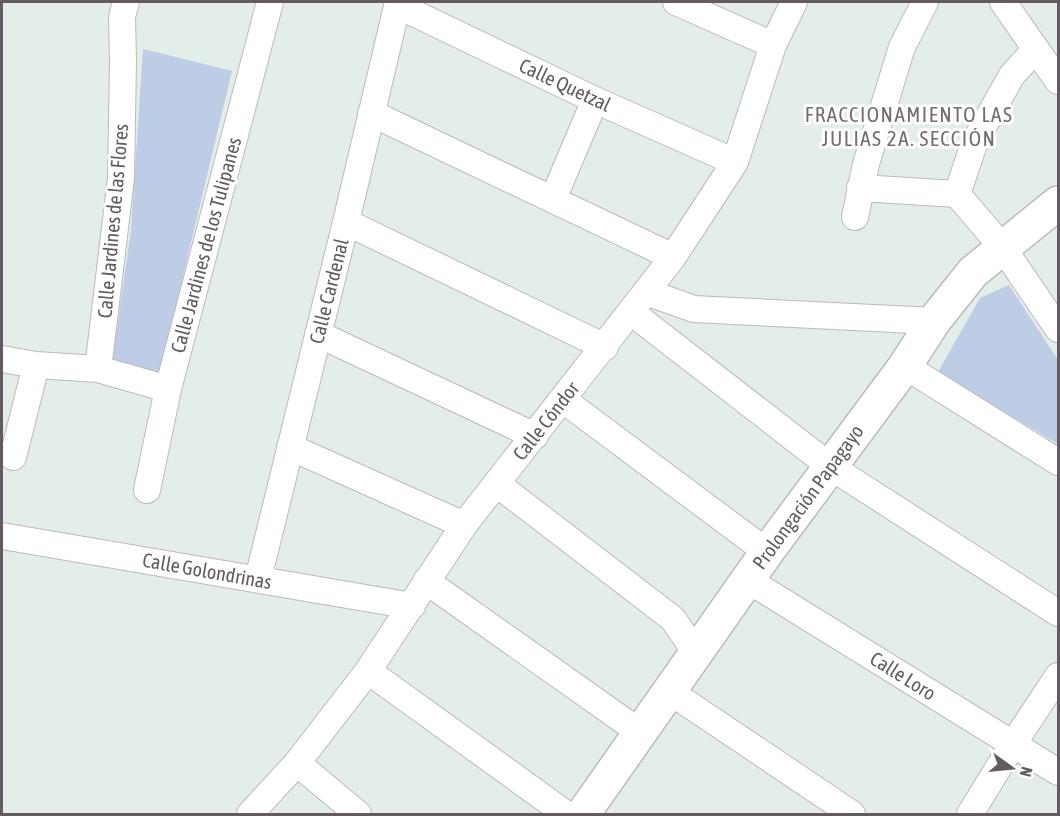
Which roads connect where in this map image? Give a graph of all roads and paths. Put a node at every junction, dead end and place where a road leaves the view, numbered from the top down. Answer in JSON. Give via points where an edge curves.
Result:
{"nodes":[{"id":1,"x":126,"y":2,"type":"edge"},
{"id":2,"x":270,"y":2,"type":"edge"},
{"id":3,"x":676,"y":2,"type":"edge"},
{"id":4,"x":794,"y":2,"type":"edge"},
{"id":5,"x":925,"y":2,"type":"edge"},
{"id":6,"x":1003,"y":2,"type":"edge"},
{"id":7,"x":398,"y":3,"type":"edge"},
{"id":8,"x":773,"y":45,"type":"junction"},
{"id":9,"x":1036,"y":49,"type":"junction"},
{"id":10,"x":1059,"y":81,"type":"edge"},
{"id":11,"x":595,"y":100,"type":"junction"},
{"id":12,"x":371,"y":112,"type":"junction"},
{"id":13,"x":735,"y":162,"type":"junction"},
{"id":14,"x":860,"y":188,"type":"junction"},
{"id":15,"x":957,"y":194,"type":"junction"},
{"id":16,"x":553,"y":199,"type":"junction"},
{"id":17,"x":1059,"y":203,"type":"edge"},
{"id":18,"x":855,"y":217,"type":"dead end"},
{"id":19,"x":346,"y":222,"type":"junction"},
{"id":20,"x":1003,"y":248,"type":"junction"},
{"id":21,"x":673,"y":257,"type":"junction"},
{"id":22,"x":638,"y":302,"type":"junction"},
{"id":23,"x":934,"y":321,"type":"junction"},
{"id":24,"x":1059,"y":329,"type":"edge"},
{"id":25,"x":318,"y":334,"type":"junction"},
{"id":26,"x":605,"y":346,"type":"junction"},
{"id":27,"x":2,"y":359,"type":"edge"},
{"id":28,"x":36,"y":365,"type":"junction"},
{"id":29,"x":905,"y":366,"type":"junction"},
{"id":30,"x":98,"y":369,"type":"junction"},
{"id":31,"x":168,"y":389,"type":"junction"},
{"id":32,"x":562,"y":399,"type":"junction"},
{"id":33,"x":535,"y":436,"type":"junction"},
{"id":34,"x":290,"y":447,"type":"junction"},
{"id":35,"x":13,"y":457,"type":"dead end"},
{"id":36,"x":1059,"y":462,"type":"edge"},
{"id":37,"x":831,"y":467,"type":"junction"},
{"id":38,"x":497,"y":484,"type":"junction"},
{"id":39,"x":147,"y":490,"type":"dead end"},
{"id":40,"x":464,"y":525,"type":"junction"},
{"id":41,"x":2,"y":536,"type":"edge"},
{"id":42,"x":767,"y":552,"type":"junction"},
{"id":43,"x":258,"y":579,"type":"junction"},
{"id":44,"x":748,"y":580,"type":"junction"},
{"id":45,"x":426,"y":581,"type":"junction"},
{"id":46,"x":412,"y":606,"type":"junction"},
{"id":47,"x":1059,"y":613,"type":"edge"},
{"id":48,"x":696,"y":654,"type":"junction"},
{"id":49,"x":368,"y":671,"type":"junction"},
{"id":50,"x":1059,"y":676,"type":"edge"},
{"id":51,"x":669,"y":691,"type":"junction"},
{"id":52,"x":641,"y":733,"type":"junction"},
{"id":53,"x":1013,"y":744,"type":"junction"},
{"id":54,"x":297,"y":763,"type":"junction"},
{"id":55,"x":1059,"y":772,"type":"edge"},
{"id":56,"x":250,"y":814,"type":"edge"},
{"id":57,"x":358,"y":814,"type":"edge"},
{"id":58,"x":566,"y":814,"type":"edge"},
{"id":59,"x":583,"y":814,"type":"edge"},
{"id":60,"x":852,"y":814,"type":"edge"},
{"id":61,"x":970,"y":814,"type":"edge"}],
"edges":[{"from":1,"to":30,"type":"street","name":"Calle Jardines de las Flores","via":[[122,17],[121,178]]},
{"from":2,"to":31,"type":"street","name":"Calle Jardines de los Tulipanes"},
{"from":3,"to":8,"type":"street"},
{"from":4,"to":8,"type":"street","name":"Calle Cóndor"},
{"from":5,"to":14,"type":"street","via":[[902,47]]},
{"from":6,"to":9,"type":"street"},
{"from":7,"to":11,"type":"street","name":"Calle Quetzal"},
{"from":7,"to":12,"type":"street","name":"Calle Cardenal"},
{"from":8,"to":13,"type":"street","name":"Calle Cóndor"},
{"from":9,"to":10,"type":"street"},
{"from":9,"to":15,"type":"street","via":[[1011,75],[975,141]]},
{"from":11,"to":13,"type":"street","name":"Calle Quetzal"},
{"from":11,"to":16,"type":"street"},
{"from":12,"to":16,"type":"street"},
{"from":12,"to":19,"type":"street","name":"Calle Cardenal"},
{"from":13,"to":21,"type":"street","name":"Calle Cóndor"},
{"from":14,"to":15,"type":"street"},
{"from":14,"to":18,"type":"street"},
{"from":15,"to":20,"type":"street"},
{"from":16,"to":21,"type":"street"},
{"from":17,"to":20,"type":"street","name":"Prolongación Papagayo"},
{"from":19,"to":25,"type":"street","name":"Calle Cardenal"},
{"from":19,"to":26,"type":"street"},
{"from":20,"to":23,"type":"street","name":"Prolongación Papagayo","via":[[973,272]]},
{"from":20,"to":24,"type":"street"},
{"from":21,"to":22,"type":"street","name":"Calle Cóndor"},
{"from":22,"to":23,"type":"street","via":[[694,309]]},
{"from":22,"to":26,"type":"street","name":"Calle Cóndor"},
{"from":22,"to":37,"type":"street"},
{"from":23,"to":29,"type":"street","name":"Prolongación Papagayo"},
{"from":25,"to":33,"type":"street"},
{"from":25,"to":34,"type":"street","name":"Calle Cardenal"},
{"from":26,"to":32,"type":"street","name":"Calle Cóndor"},
{"from":27,"to":28,"type":"street"},
{"from":28,"to":30,"type":"street"},
{"from":28,"to":35,"type":"street"},
{"from":29,"to":36,"type":"street"},
{"from":29,"to":37,"type":"street","name":"Prolongación Papagayo"},
{"from":30,"to":31,"type":"street"},
{"from":31,"to":39,"type":"street","name":"Calle Jardines de los Tulipanes"},
{"from":32,"to":33,"type":"street","name":"Calle Cóndor"},
{"from":32,"to":42,"type":"street"},
{"from":33,"to":38,"type":"street","name":"Calle Cóndor"},
{"from":34,"to":40,"type":"street"},
{"from":34,"to":43,"type":"street","name":"Calle Cardenal"},
{"from":37,"to":42,"type":"street","name":"Prolongación Papagayo"},
{"from":37,"to":47,"type":"street"},
{"from":38,"to":40,"type":"street","name":"Calle Cóndor"},
{"from":38,"to":48,"type":"street","via":[[673,619]]},
{"from":40,"to":45,"type":"street","name":"Calle Cóndor"},
{"from":41,"to":43,"type":"street","name":"Calle Golondrinas"},
{"from":42,"to":44,"type":"street","name":"Prolongación Papagayo"},
{"from":43,"to":46,"type":"street","name":"Calle Golondrinas"},
{"from":44,"to":48,"type":"street","name":"Prolongación Papagayo"},
{"from":44,"to":53,"type":"street","name":"Calle Loro"},
{"from":45,"to":46,"type":"street","name":"Calle Cóndor"},
{"from":45,"to":52,"type":"street"},
{"from":46,"to":49,"type":"street","name":"Calle Cóndor"},
{"from":48,"to":51,"type":"street","name":"Prolongación Papagayo"},
{"from":49,"to":54,"type":"street","name":"Calle Cóndor"},
{"from":49,"to":58,"type":"street"},
{"from":50,"to":53,"type":"street"},
{"from":51,"to":52,"type":"street","name":"Prolongación Papagayo"},
{"from":51,"to":60,"type":"street"},
{"from":52,"to":59,"type":"street","name":"Prolongación Papagayo"},
{"from":53,"to":55,"type":"street","name":"Calle Loro"},
{"from":53,"to":61,"type":"street"},
{"from":54,"to":56,"type":"street","name":"Calle Cóndor"},
{"from":54,"to":57,"type":"street"}]}
